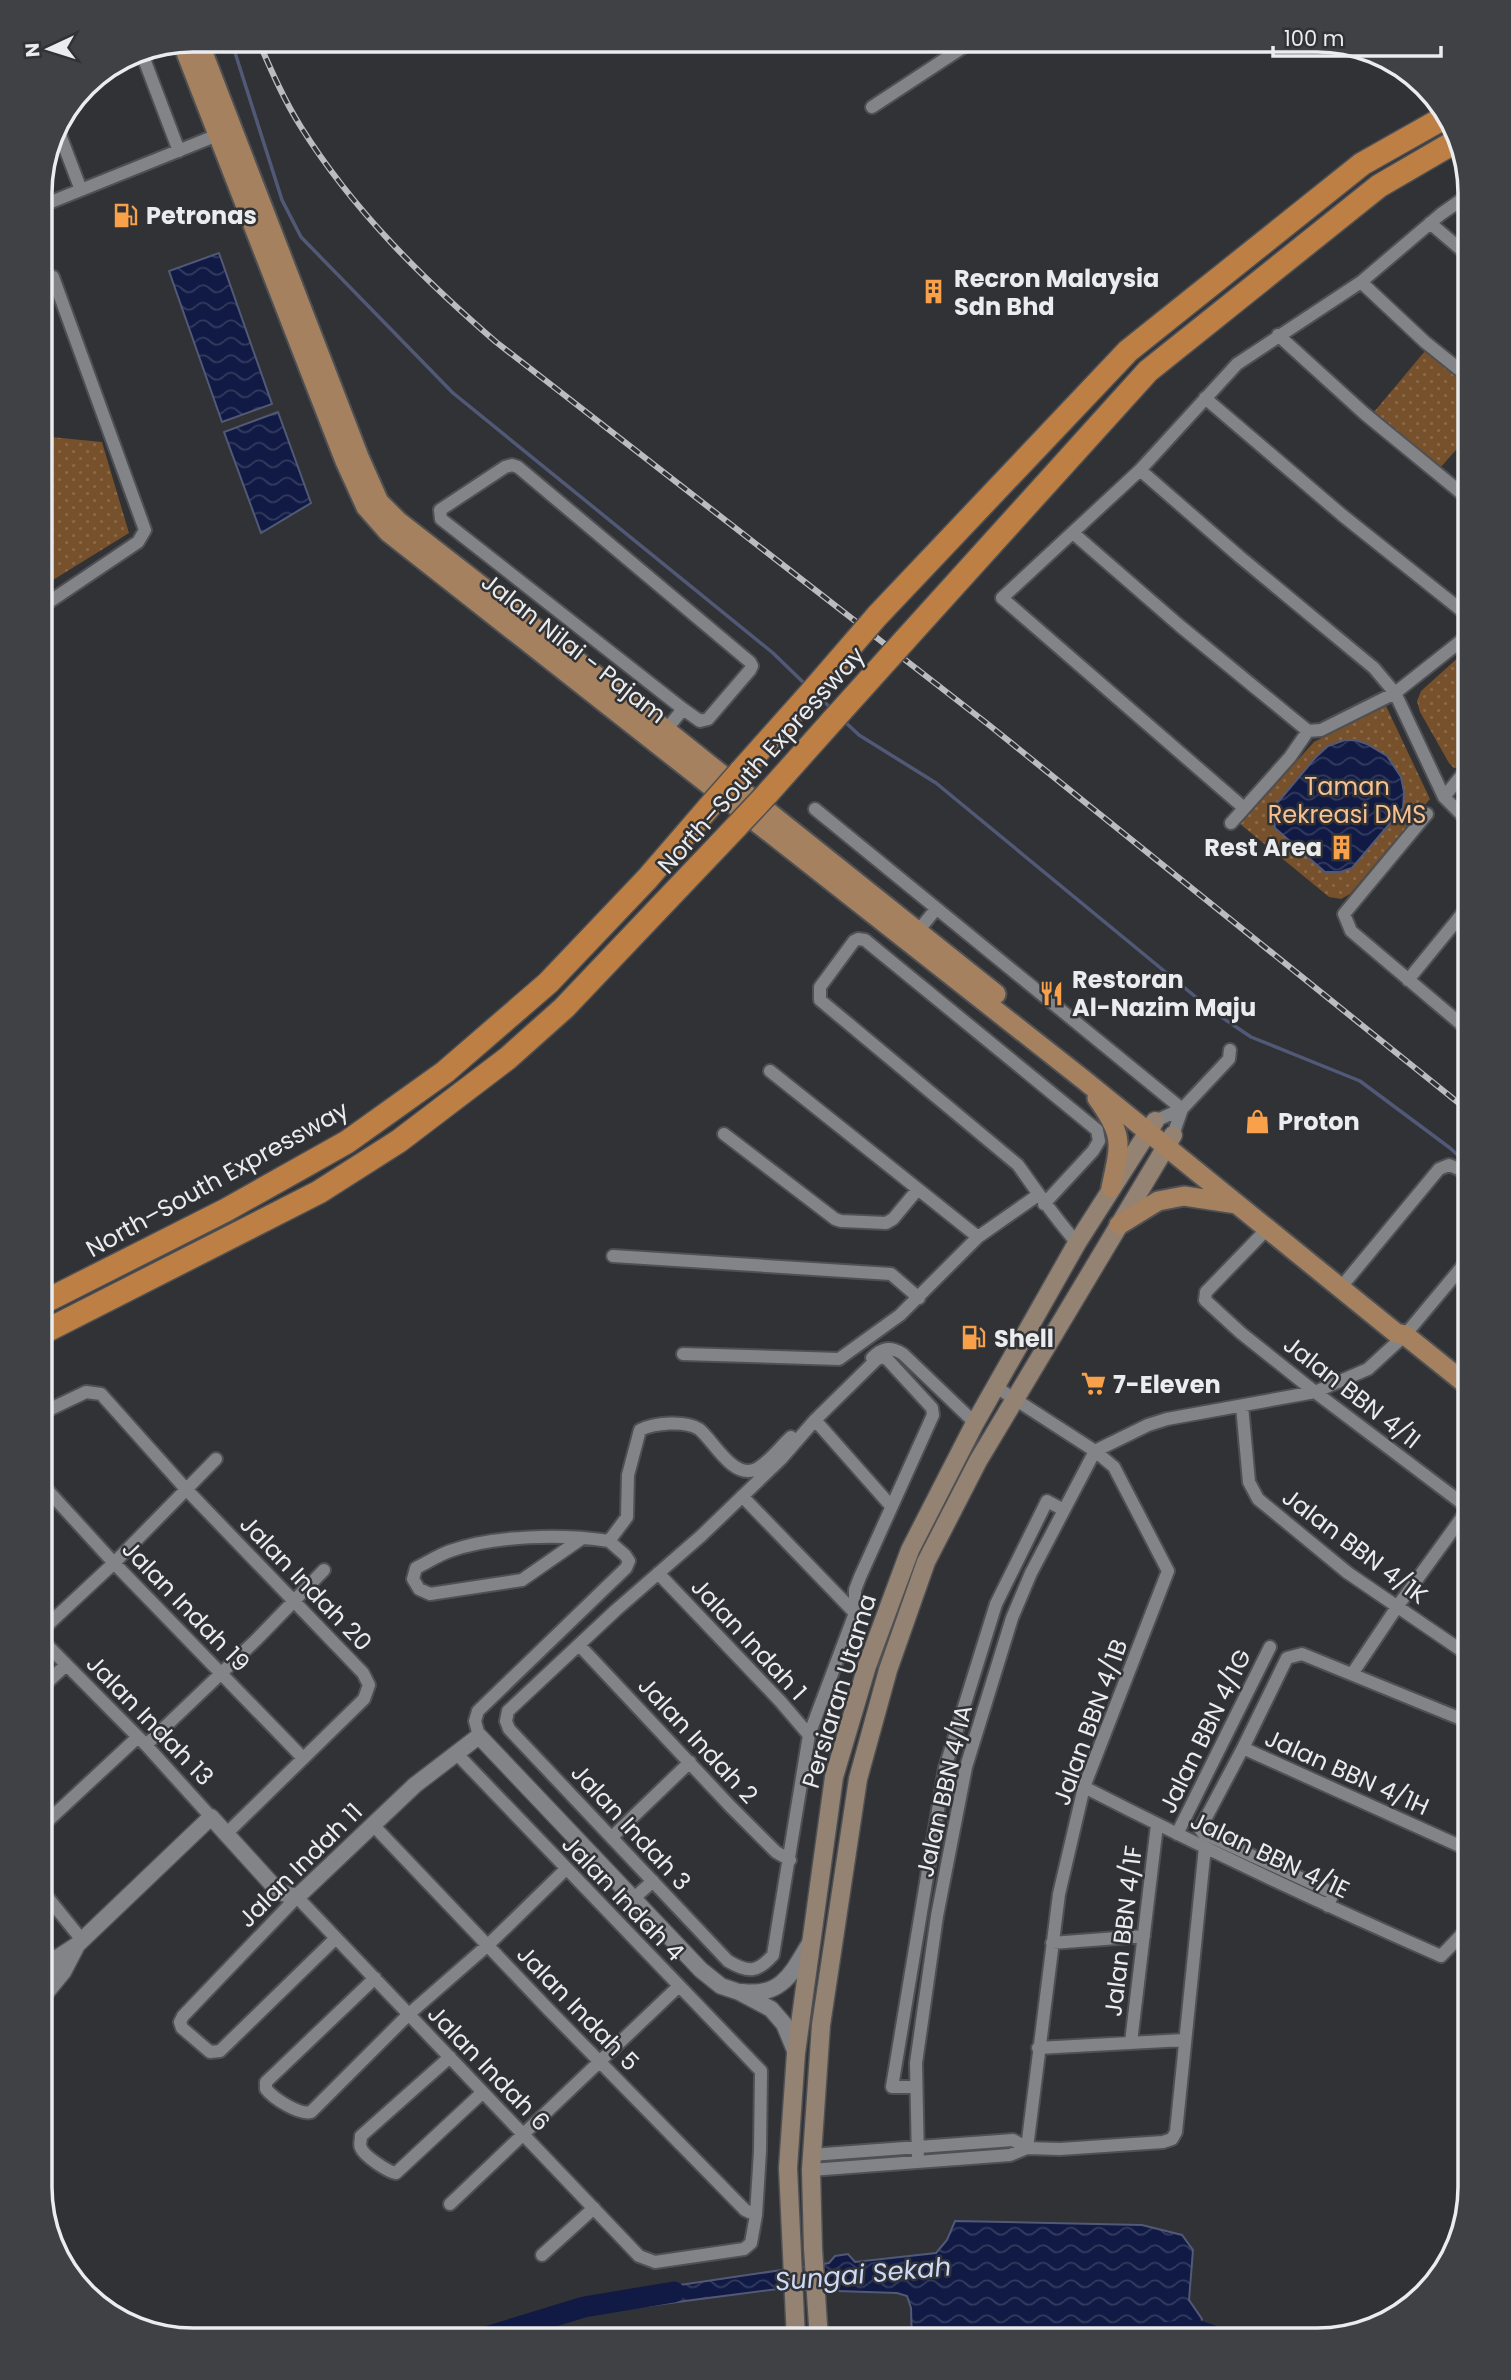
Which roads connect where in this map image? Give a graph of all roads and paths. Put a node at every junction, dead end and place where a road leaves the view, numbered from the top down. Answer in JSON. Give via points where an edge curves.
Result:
{"nodes":[{"id":1,"x":187,"y":53,"type":"edge"},
{"id":2,"x":202,"y":53,"type":"edge"},
{"id":3,"x":954,"y":53,"type":"edge"},
{"id":4,"x":145,"y":61,"type":"edge"},
{"id":5,"x":872,"y":107,"type":"dead end"},
{"id":6,"x":1438,"y":121,"type":"edge"},
{"id":7,"x":225,"y":132,"type":"junction"},
{"id":8,"x":62,"y":141,"type":"edge"},
{"id":9,"x":1450,"y":145,"type":"edge"},
{"id":10,"x":179,"y":151,"type":"junction"},
{"id":11,"x":81,"y":190,"type":"junction"},
{"id":12,"x":53,"y":201,"type":"edge"},
{"id":13,"x":1458,"y":203,"type":"edge"},
{"id":14,"x":1430,"y":223,"type":"junction"},
{"id":15,"x":1458,"y":247,"type":"edge"},
{"id":16,"x":53,"y":276,"type":"edge"},
{"id":17,"x":1361,"y":282,"type":"junction"},
{"id":18,"x":1278,"y":335,"type":"junction"},
{"id":19,"x":1458,"y":369,"type":"edge"},
{"id":20,"x":1205,"y":398,"type":"junction"},
{"id":21,"x":1140,"y":470,"type":"junction"},
{"id":22,"x":1458,"y":490,"type":"edge"},
{"id":23,"x":1073,"y":533,"type":"junction"},
{"id":24,"x":53,"y":599,"type":"edge"},
{"id":25,"x":1458,"y":608,"type":"edge"},
{"id":26,"x":585,"y":633,"type":"junction"},
{"id":27,"x":1458,"y":643,"type":"edge"},
{"id":28,"x":563,"y":660,"type":"junction"},
{"id":29,"x":1395,"y":693,"type":"junction"},
{"id":30,"x":683,"y":709,"type":"junction"},
{"id":31,"x":666,"y":730,"type":"junction"},
{"id":32,"x":1308,"y":731,"type":"junction"},
{"id":33,"x":1458,"y":780,"type":"edge"},
{"id":34,"x":1444,"y":797,"type":"junction"},
{"id":35,"x":1244,"y":808,"type":"junction"},
{"id":36,"x":815,"y":809,"type":"dead end"},
{"id":37,"x":1458,"y":813,"type":"edge"},
{"id":38,"x":1427,"y":814,"type":"dead end"},
{"id":39,"x":1231,"y":823,"type":"dead end"},
{"id":40,"x":936,"y":909,"type":"junction"},
{"id":41,"x":1458,"y":919,"type":"edge"},
{"id":42,"x":918,"y":931,"type":"junction"},
{"id":43,"x":1408,"y":980,"type":"junction"},
{"id":44,"x":1458,"y":1021,"type":"edge"},
{"id":45,"x":1230,"y":1050,"type":"dead end"},
{"id":46,"x":770,"y":1071,"type":"dead end"},
{"id":47,"x":1084,"y":1080,"type":"junction"},
{"id":48,"x":1182,"y":1109,"type":"junction"},
{"id":49,"x":1152,"y":1127,"type":"junction"},
{"id":50,"x":723,"y":1134,"type":"dead end"},
{"id":51,"x":1169,"y":1140,"type":"junction"},
{"id":52,"x":1458,"y":1169,"type":"edge"},
{"id":53,"x":1111,"y":1188,"type":"junction"},
{"id":54,"x":918,"y":1189,"type":"junction"},
{"id":55,"x":1041,"y":1199,"type":"junction"},
{"id":56,"x":1238,"y":1204,"type":"junction"},
{"id":57,"x":1119,"y":1226,"type":"junction"},
{"id":58,"x":1268,"y":1228,"type":"junction"},
{"id":59,"x":978,"y":1237,"type":"junction"},
{"id":60,"x":1077,"y":1243,"type":"junction"},
{"id":61,"x":613,"y":1256,"type":"dead end"},
{"id":62,"x":1458,"y":1271,"type":"edge"},
{"id":63,"x":1347,"y":1280,"type":"junction"},
{"id":64,"x":52,"y":1298,"type":"edge"},
{"id":65,"x":919,"y":1298,"type":"junction"},
{"id":66,"x":52,"y":1328,"type":"edge"},
{"id":67,"x":1405,"y":1335,"type":"junction"},
{"id":68,"x":683,"y":1354,"type":"dead end"},
{"id":69,"x":1458,"y":1378,"type":"edge"},
{"id":70,"x":996,"y":1387,"type":"junction"},
{"id":71,"x":1315,"y":1392,"type":"junction"},
{"id":72,"x":1014,"y":1399,"type":"junction"},
{"id":73,"x":1242,"y":1406,"type":"junction"},
{"id":74,"x":52,"y":1409,"type":"edge"},
{"id":75,"x":815,"y":1420,"type":"junction"},
{"id":76,"x":975,"y":1423,"type":"junction"},
{"id":77,"x":1095,"y":1451,"type":"junction"},
{"id":78,"x":216,"y":1459,"type":"dead end"},
{"id":79,"x":185,"y":1488,"type":"junction"},
{"id":80,"x":52,"y":1496,"type":"edge"},
{"id":81,"x":742,"y":1496,"type":"junction"},
{"id":82,"x":1458,"y":1498,"type":"edge"},
{"id":83,"x":891,"y":1506,"type":"junction"},
{"id":84,"x":1063,"y":1510,"type":"junction"},
{"id":85,"x":1458,"y":1523,"type":"edge"},
{"id":86,"x":581,"y":1539,"type":"junction"},
{"id":87,"x":609,"y":1541,"type":"junction"},
{"id":88,"x":114,"y":1563,"type":"junction"},
{"id":89,"x":324,"y":1570,"type":"dead end"},
{"id":90,"x":658,"y":1573,"type":"junction"},
{"id":91,"x":295,"y":1602,"type":"junction"},
{"id":92,"x":1397,"y":1607,"type":"junction"},
{"id":93,"x":855,"y":1613,"type":"junction"},
{"id":94,"x":52,"y":1621,"type":"edge"},
{"id":95,"x":579,"y":1645,"type":"junction"},
{"id":96,"x":1270,"y":1647,"type":"dead end"},
{"id":97,"x":1458,"y":1648,"type":"edge"},
{"id":98,"x":52,"y":1651,"type":"edge"},
{"id":99,"x":980,"y":1656,"type":"junction"},
{"id":100,"x":998,"y":1661,"type":"junction"},
{"id":101,"x":66,"y":1665,"type":"junction"},
{"id":102,"x":222,"y":1674,"type":"junction"},
{"id":103,"x":1352,"y":1674,"type":"junction"},
{"id":104,"x":52,"y":1678,"type":"edge"},
{"id":105,"x":1458,"y":1718,"type":"edge"},
{"id":106,"x":479,"y":1735,"type":"junction"},
{"id":107,"x":810,"y":1735,"type":"junction"},
{"id":108,"x":142,"y":1741,"type":"junction"},
{"id":109,"x":1243,"y":1748,"type":"junction"},
{"id":110,"x":456,"y":1753,"type":"junction"},
{"id":111,"x":303,"y":1758,"type":"junction"},
{"id":112,"x":690,"y":1762,"type":"junction"},
{"id":113,"x":1084,"y":1787,"type":"junction"},
{"id":114,"x":211,"y":1817,"type":"junction"},
{"id":115,"x":52,"y":1818,"type":"edge"},
{"id":116,"x":373,"y":1825,"type":"junction"},
{"id":117,"x":1157,"y":1825,"type":"junction"},
{"id":118,"x":1177,"y":1834,"type":"junction"},
{"id":119,"x":225,"y":1835,"type":"junction"},
{"id":120,"x":612,"y":1837,"type":"junction"},
{"id":121,"x":1458,"y":1846,"type":"edge"},
{"id":122,"x":1205,"y":1847,"type":"junction"},
{"id":123,"x":790,"y":1860,"type":"junction"},
{"id":124,"x":566,"y":1869,"type":"junction"},
{"id":125,"x":653,"y":1881,"type":"junction"},
{"id":126,"x":297,"y":1897,"type":"junction"},
{"id":127,"x":633,"y":1899,"type":"junction"},
{"id":128,"x":52,"y":1905,"type":"edge"},
{"id":129,"x":1328,"y":1906,"type":"junction"},
{"id":130,"x":1144,"y":1936,"type":"junction"},
{"id":131,"x":337,"y":1938,"type":"junction"},
{"id":132,"x":1458,"y":1938,"type":"edge"},
{"id":133,"x":79,"y":1942,"type":"junction"},
{"id":134,"x":810,"y":1943,"type":"junction"},
{"id":135,"x":1052,"y":1943,"type":"junction"},
{"id":136,"x":488,"y":1945,"type":"junction"},
{"id":137,"x":52,"y":1957,"type":"edge"},
{"id":138,"x":59,"y":1966,"type":"junction"},
{"id":139,"x":52,"y":1974,"type":"edge"},
{"id":140,"x":375,"y":1978,"type":"junction"},
{"id":141,"x":679,"y":1986,"type":"junction"},
{"id":142,"x":739,"y":1992,"type":"junction"},
{"id":143,"x":409,"y":2014,"type":"junction"},
{"id":144,"x":1184,"y":2039,"type":"junction"},
{"id":145,"x":1131,"y":2042,"type":"junction"},
{"id":146,"x":1038,"y":2048,"type":"junction"},
{"id":147,"x":796,"y":2053,"type":"junction"},
{"id":148,"x":450,"y":2057,"type":"junction"},
{"id":149,"x":601,"y":2062,"type":"junction"},
{"id":150,"x":915,"y":2087,"type":"junction"},
{"id":151,"x":483,"y":2092,"type":"junction"},
{"id":152,"x":524,"y":2134,"type":"junction"},
{"id":153,"x":917,"y":2146,"type":"junction"},
{"id":154,"x":1027,"y":2148,"type":"junction"},
{"id":155,"x":918,"y":2162,"type":"junction"},
{"id":156,"x":811,"y":2163,"type":"junction"},
{"id":157,"x":450,"y":2204,"type":"dead end"},
{"id":158,"x":594,"y":2208,"type":"junction"},
{"id":159,"x":756,"y":2215,"type":"junction"},
{"id":160,"x":542,"y":2255,"type":"dead end"},
{"id":161,"x":795,"y":2328,"type":"edge"},
{"id":162,"x":818,"y":2328,"type":"edge"}],
"edges":[{"from":1,"to":7,"type":"main road","name":"Jalan Nilai - Pajam"},
{"from":2,"to":7,"type":"main road","name":"Jalan Nilai - Pajam"},
{"from":3,"to":5,"type":"street"},
{"from":4,"to":10,"type":"street"},
{"from":6,"to":64,"type":"highway","name":"North–South Expressway","bridge":true,"via":[[1362,164],[1128,351],[877,616],[647,879],[548,983],[444,1072],[347,1142],[226,1210]]},
{"from":7,"to":10,"type":"street"},
{"from":7,"to":28,"type":"main road","name":"Jalan Nilai - Pajam","via":[[366,507],[398,540]]},
{"from":8,"to":11,"type":"street"},
{"from":9,"to":66,"type":"highway","name":"North–South Expressway","bridge":true,"via":[[1379,187],[1147,371],[767,794],[564,1008],[508,1058],[399,1141],[319,1192]]},
{"from":10,"to":11,"type":"street"},
{"from":11,"to":12,"type":"street"},
{"from":13,"to":14,"type":"street"},
{"from":14,"to":15,"type":"street"},
{"from":14,"to":17,"type":"street"},
{"from":16,"to":24,"type":"street","via":[[145,530],[138,542]]},
{"from":17,"to":18,"type":"street"},
{"from":17,"to":19,"type":"street"},
{"from":18,"to":20,"type":"street","via":[[1237,364]]},
{"from":18,"to":22,"type":"street"},
{"from":20,"to":21,"type":"street"},
{"from":20,"to":25,"type":"street"},
{"from":21,"to":23,"type":"street"},
{"from":21,"to":29,"type":"street","via":[[1374,668]]},
{"from":23,"to":32,"type":"street"},
{"from":23,"to":35,"type":"street","via":[[1002,598]]},
{"from":26,"to":28,"type":"street"},
{"from":26,"to":30,"type":"street"},
{"from":26,"to":30,"type":"street","via":[[441,519],[440,510],[505,467],[518,467],[750,662],[750,670],[708,719],[700,721]]},
{"from":27,"to":29,"type":"street"},
{"from":28,"to":31,"type":"main road","name":"Jalan Nilai - Pajam"},
{"from":28,"to":47,"type":"main road","name":"Jalan Nilai - Pajam"},
{"from":29,"to":32,"type":"street","via":[[1321,730]]},
{"from":29,"to":34,"type":"street"},
{"from":30,"to":31,"type":"street"},
{"from":31,"to":42,"type":"main road","name":"Jalan Nilai - Pajam"},
{"from":32,"to":35,"type":"street"},
{"from":33,"to":34,"type":"street"},
{"from":34,"to":37,"type":"street"},
{"from":35,"to":39,"type":"street"},
{"from":36,"to":40,"type":"street"},
{"from":38,"to":43,"type":"street","via":[[1344,914],[1351,931]]},
{"from":40,"to":42,"type":"street"},
{"from":40,"to":48,"type":"street"},
{"from":41,"to":43,"type":"street"},
{"from":42,"to":49,"type":"main road","name":"Jalan Nilai - Pajam"},
{"from":43,"to":44,"type":"street"},
{"from":45,"to":48,"type":"street","via":[[1229,1059]]},
{"from":46,"to":54,"type":"street"},
{"from":47,"to":49,"type":"main road","name":"Jalan Nilai - Pajam"},
{"from":47,"to":53,"type":"main road","via":[[1118,1132]]},
{"from":48,"to":49,"type":"street"},
{"from":48,"to":51,"type":"street"},
{"from":49,"to":51,"type":"main road"},
{"from":49,"to":53,"type":"main road","name":"Persiaran Utama"},
{"from":50,"to":54,"type":"street","via":[[841,1221],[886,1223]]},
{"from":51,"to":56,"type":"main road"},
{"from":51,"to":57,"type":"main road","name":"Persiaran Utama"},
{"from":51,"to":63,"type":"main road"},
{"from":52,"to":63,"type":"street","via":[[1449,1165],[1439,1169]]},
{"from":53,"to":60,"type":"main road","name":"Persiaran Utama"},
{"from":54,"to":59,"type":"street"},
{"from":55,"to":55,"type":"street","via":[[1018,1165],[820,1000],[820,987],[855,941],[865,940],[1097,1130],[1100,1141],[1093,1151]]},
{"from":55,"to":59,"type":"street"},
{"from":55,"to":60,"type":"street"},
{"from":56,"to":57,"type":"main road","via":[[1184,1196],[1158,1201]]},
{"from":56,"to":58,"type":"main road"},
{"from":57,"to":72,"type":"main road","name":"Persiaran Utama"},
{"from":58,"to":67,"type":"main road","via":[[1396,1333]]},
{"from":58,"to":71,"type":"street","name":"Jalan BBN 4/1I","via":[[1206,1292],[1205,1300]]},
{"from":59,"to":65,"type":"street"},
{"from":60,"to":70,"type":"main road","name":"Persiaran Utama"},
{"from":61,"to":65,"type":"street","via":[[891,1273]]},
{"from":62,"to":67,"type":"street"},
{"from":63,"to":67,"type":"main road","via":[[1401,1326]]},
{"from":65,"to":68,"type":"street","via":[[839,1359]]},
{"from":67,"to":69,"type":"main road"},
{"from":67,"to":71,"type":"street","via":[[1368,1369]]},
{"from":70,"to":72,"type":"street","name":"Jalan BBN 4/1B"},
{"from":70,"to":76,"type":"main road","name":"Persiaran Utama"},
{"from":71,"to":73,"type":"street"},
{"from":71,"to":82,"type":"street","name":"Jalan BBN 4/1I"},
{"from":72,"to":77,"type":"street","name":"Jalan BBN 4/1B"},
{"from":72,"to":156,"type":"main road","name":"Persiaran Utama","via":[[926,1562],[888,1670],[858,1779],[821,2025]]},
{"from":73,"to":77,"type":"street","via":[[1148,1424]]},
{"from":73,"to":92,"type":"street","name":"Jalan BBN 4/1K","via":[[1249,1482],[1258,1499]]},
{"from":74,"to":79,"type":"street","name":"Jalan Indah 20","via":[[86,1392],[101,1394]]},
{"from":75,"to":81,"type":"street"},
{"from":75,"to":83,"type":"street"},
{"from":75,"to":83,"type":"street","via":[[882,1357],[932,1408],[933,1415]]},
{"from":76,"to":87,"type":"street","via":[[894,1348],[877,1353],[756,1469],[736,1468],[698,1428],[652,1424],[640,1430],[628,1475],[627,1517]]},
{"from":76,"to":134,"type":"main road","name":"Persiaran Utama","via":[[910,1550],[867,1666],[834,1777]]},
{"from":77,"to":84,"type":"street","name":"Jalan BBN 4/1A"},
{"from":77,"to":113,"type":"street","name":"Jalan BBN 4/1B","via":[[1114,1468],[1168,1571]]},
{"from":78,"to":79,"type":"street"},
{"from":79,"to":88,"type":"street"},
{"from":79,"to":91,"type":"street","name":"Jalan Indah 20"},
{"from":80,"to":88,"type":"street","name":"Jalan Indah 19"},
{"from":81,"to":90,"type":"street"},
{"from":81,"to":93,"type":"street"},
{"from":83,"to":93,"type":"street","via":[[855,1590]]},
{"from":84,"to":99,"type":"street","via":[[1047,1501],[996,1604]]},
{"from":84,"to":100,"type":"street","name":"Jalan BBN 4/1A","via":[[1031,1573]]},
{"from":85,"to":92,"type":"street"},
{"from":86,"to":86,"type":"street","via":[[522,1580],[430,1594],[419,1589],[413,1579],[416,1568],[449,1551],[505,1537]]},
{"from":86,"to":87,"type":"street"},
{"from":87,"to":106,"type":"street","via":[[629,1561],[626,1568],[478,1711]]},
{"from":88,"to":94,"type":"street"},
{"from":88,"to":102,"type":"street","name":"Jalan Indah 19"},
{"from":89,"to":91,"type":"street"},
{"from":90,"to":95,"type":"street"},
{"from":90,"to":107,"type":"street","name":"Jalan Indah 1"},
{"from":91,"to":102,"type":"street"},
{"from":91,"to":111,"type":"street","name":"Jalan Indah 20","via":[[363,1673],[369,1685],[364,1699]]},
{"from":92,"to":97,"type":"street","name":"Jalan BBN 4/1K"},
{"from":92,"to":103,"type":"street"},
{"from":93,"to":107,"type":"street"},
{"from":95,"to":112,"type":"street","name":"Jalan Indah 2"},
{"from":95,"to":120,"type":"street","name":"Jalan Indah 3","via":[[508,1711],[506,1721]]},
{"from":96,"to":118,"type":"street","name":"Jalan BBN 4/1G"},
{"from":98,"to":101,"type":"street","name":"Jalan Indah 13"},
{"from":99,"to":100,"type":"street"},
{"from":99,"to":150,"type":"street","via":[[945,1768],[892,2087]]},
{"from":100,"to":150,"type":"street","name":"Jalan BBN 4/1A","via":[[951,1834]]},
{"from":101,"to":104,"type":"street"},
{"from":101,"to":108,"type":"street","name":"Jalan Indah 13"},
{"from":102,"to":108,"type":"street"},
{"from":102,"to":111,"type":"street","name":"Jalan Indah 19"},
{"from":103,"to":105,"type":"street"},
{"from":103,"to":109,"type":"street","via":[[1302,1654],[1287,1658]]},
{"from":106,"to":110,"type":"street","name":"Jalan Indah 11"},
{"from":106,"to":127,"type":"street"},
{"from":107,"to":123,"type":"street"},
{"from":108,"to":114,"type":"street","name":"Jalan Indah 13"},
{"from":108,"to":115,"type":"street"},
{"from":109,"to":121,"type":"street","name":"Jalan BBN 4/1H"},
{"from":109,"to":129,"type":"street","via":[[1200,1829],[1334,1893]]},
{"from":110,"to":116,"type":"street","name":"Jalan Indah 11"},
{"from":110,"to":124,"type":"street","name":"Jalan Indah 4"},
{"from":111,"to":119,"type":"street","name":"Jalan Indah 20"},
{"from":112,"to":120,"type":"street"},
{"from":112,"to":123,"type":"street","name":"Jalan Indah 2","via":[[776,1852]]},
{"from":113,"to":117,"type":"street","name":"Jalan BBN 4/1E"},
{"from":113,"to":135,"type":"street","name":"Jalan BBN 4/1B"},
{"from":114,"to":119,"type":"street","name":"Jalan Indah 13"},
{"from":114,"to":133,"type":"street"},
{"from":116,"to":126,"type":"street","name":"Jalan Indah 11"},
{"from":116,"to":136,"type":"street","name":"Jalan Indah 5"},
{"from":117,"to":118,"type":"street","name":"Jalan BBN 4/1E"},
{"from":117,"to":130,"type":"street","name":"Jalan BBN 4/1F"},
{"from":118,"to":122,"type":"street","name":"Jalan BBN 4/1E"},
{"from":119,"to":126,"type":"street","name":"Jalan Indah 13","via":[[279,1892]]},
{"from":120,"to":125,"type":"street","name":"Jalan Indah 3"},
{"from":122,"to":129,"type":"street","name":"Jalan BBN 4/1E"},
{"from":122,"to":144,"type":"street"},
{"from":123,"to":125,"type":"street","name":"Jalan Indah 3","via":[[773,1955],[764,1966],[751,1970],[728,1961]]},
{"from":124,"to":136,"type":"street"},
{"from":124,"to":141,"type":"street","name":"Jalan Indah 4"},
{"from":125,"to":127,"type":"street"},
{"from":126,"to":131,"type":"street","name":"Jalan Indah 6"},
{"from":126,"to":131,"type":"street","name":"Jalan Indah 11","via":[[183,2016],[182,2028],[210,2052],[220,2051]]},
{"from":127,"to":142,"type":"street","via":[[701,1969],[721,1986]]},
{"from":128,"to":133,"type":"street"},
{"from":129,"to":132,"type":"street","name":"Jalan BBN 4/1E","via":[[1441,1956]]},
{"from":130,"to":135,"type":"street"},
{"from":130,"to":145,"type":"street","name":"Jalan BBN 4/1F"},
{"from":131,"to":140,"type":"street","name":"Jalan Indah 6"},
{"from":133,"to":138,"type":"street"},
{"from":134,"to":142,"type":"street","via":[[783,1983],[769,1992]]},
{"from":134,"to":147,"type":"main road","name":"Persiaran Utama"},
{"from":135,"to":146,"type":"street","name":"Jalan BBN 4/1B"},
{"from":136,"to":143,"type":"street"},
{"from":136,"to":149,"type":"street","name":"Jalan Indah 5"},
{"from":137,"to":138,"type":"street"},
{"from":138,"to":139,"type":"street"},
{"from":140,"to":143,"type":"street","name":"Jalan Indah 6"},
{"from":140,"to":143,"type":"street","via":[[267,2082],[271,2095],[303,2113],[312,2112]]},
{"from":141,"to":149,"type":"street"},
{"from":141,"to":159,"type":"street","name":"Jalan Indah 4","via":[[761,2071]]},
{"from":142,"to":147,"type":"street","via":[[771,2009],[784,2024]]},
{"from":143,"to":148,"type":"street","name":"Jalan Indah 6"},
{"from":144,"to":145,"type":"street"},
{"from":144,"to":154,"type":"street","via":[[1176,2132],[1171,2139]]},
{"from":145,"to":146,"type":"street"},
{"from":146,"to":154,"type":"street","name":"Jalan BBN 4/1B"},
{"from":147,"to":161,"type":"main road","name":"Persiaran Utama","via":[[788,2168]]},
{"from":148,"to":151,"type":"street","name":"Jalan Indah 6"},
{"from":148,"to":151,"type":"street","via":[[362,2136],[362,2151],[396,2173]]},
{"from":149,"to":152,"type":"street"},
{"from":149,"to":159,"type":"street","name":"Jalan Indah 5","via":[[745,2210]]},
{"from":150,"to":153,"type":"street","name":"Jalan BBN 4/1A"},
{"from":151,"to":152,"type":"street","name":"Jalan Indah 6"},
{"from":152,"to":157,"type":"street"},
{"from":152,"to":158,"type":"street","name":"Jalan Indah 6"},
{"from":153,"to":154,"type":"street","via":[[1013,2140]]},
{"from":153,"to":155,"type":"street","name":"Jalan BBN 4/1A"},
{"from":153,"to":156,"type":"street"},
{"from":154,"to":155,"type":"street","via":[[1010,2155]]},
{"from":155,"to":156,"type":"street"},
{"from":156,"to":162,"type":"main road","name":"Persiaran Utama"},
{"from":158,"to":159,"type":"street","name":"Jalan Indah 6","via":[[639,2256],[655,2262],[744,2249],[751,2243]]},
{"from":158,"to":160,"type":"street"}]}
